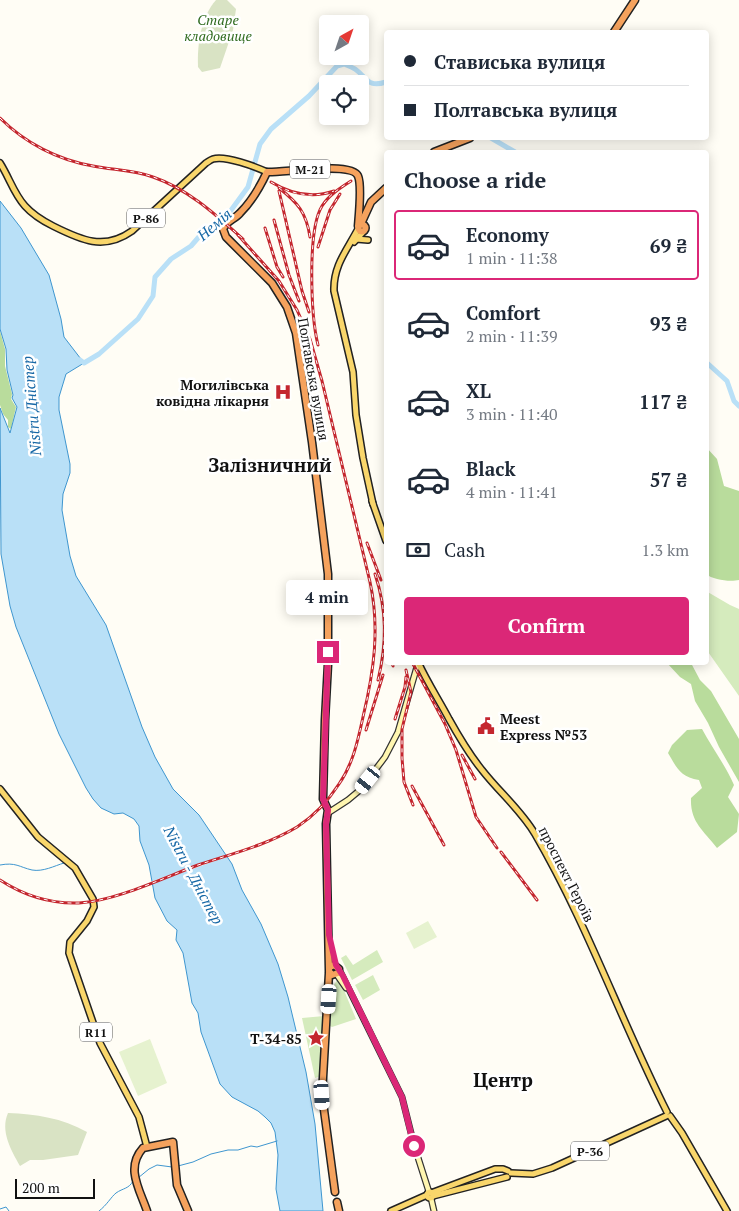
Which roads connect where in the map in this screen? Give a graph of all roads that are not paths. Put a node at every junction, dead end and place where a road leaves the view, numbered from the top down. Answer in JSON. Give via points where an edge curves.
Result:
{"nodes":[{"id":1,"x":635,"y":0,"type":"edge"},
{"id":2,"x":615,"y":30,"type":"edge"},
{"id":3,"x":464,"y":140,"type":"edge"},
{"id":4,"x":439,"y":150,"type":"edge"},
{"id":5,"x":0,"y":163,"type":"edge"},
{"id":6,"x":264,"y":170,"type":"junction"},
{"id":7,"x":384,"y":190,"type":"edge"},
{"id":8,"x":359,"y":198,"type":"junction"},
{"id":9,"x":371,"y":202,"type":"junction"},
{"id":10,"x":362,"y":223,"type":"junction"},
{"id":11,"x":356,"y":239,"type":"junction"},
{"id":12,"x":368,"y":240,"type":"dead end"},
{"id":13,"x":350,"y":245,"type":"junction"},
{"id":14,"x":384,"y":534,"type":"edge"},
{"id":15,"x":417,"y":665,"type":"edge"},
{"id":16,"x":419,"y":665,"type":"edge"},
{"id":17,"x":0,"y":789,"type":"edge"},
{"id":18,"x":337,"y":806,"type":"junction"},
{"id":19,"x":327,"y":812,"type":"junction"},
{"id":20,"x":335,"y":971,"type":"junction"},
{"id":21,"x":668,"y":1116,"type":"junction"},
{"id":22,"x":147,"y":1146,"type":"junction"},
{"id":23,"x":509,"y":1174,"type":"junction"},
{"id":24,"x":335,"y":1192,"type":"dead end"},
{"id":25,"x":429,"y":1195,"type":"junction"},
{"id":26,"x":337,"y":1202,"type":"dead end"},
{"id":27,"x":147,"y":1211,"type":"edge"},
{"id":28,"x":188,"y":1211,"type":"edge"},
{"id":29,"x":339,"y":1211,"type":"edge"},
{"id":30,"x":391,"y":1211,"type":"edge"},
{"id":31,"x":399,"y":1211,"type":"edge"},
{"id":32,"x":434,"y":1211,"type":"edge"},
{"id":33,"x":725,"y":1211,"type":"edge"}],
"edges":[{"from":1,"to":2,"type":"highway"},
{"from":3,"to":4,"type":"highway"},
{"from":5,"to":6,"type":"main road","number":"Р-86","via":[[21,202],[33,214],[65,232],[99,242],[124,237],[213,159]]},
{"from":6,"to":8,"type":"highway","number":"М-21","via":[[353,170],[358,176]]},
{"from":6,"to":19,"type":"highway","name":"Полтавська вулиця","via":[[260,187],[223,231],[280,295],[296,333],[328,574],[323,799]]},
{"from":7,"to":9,"type":"highway"},
{"from":8,"to":9,"type":"highway","via":[[365,204]]},
{"from":8,"to":10,"type":"highway","number":"М-21"},
{"from":9,"to":10,"type":"highway"},
{"from":10,"to":11,"type":"main road"},
{"from":10,"to":13,"type":"main road"},
{"from":11,"to":12,"type":"main road"},
{"from":11,"to":13,"type":"main road"},
{"from":13,"to":14,"type":"main road","via":[[338,267],[334,292],[353,372],[363,466]]},
{"from":15,"to":18,"type":"main road","via":[[398,732],[385,757],[360,790]]},
{"from":16,"to":21,"type":"main road","name":"проспект Героїв","via":[[469,754],[534,832],[566,892]]},
{"from":17,"to":22,"type":"main road","number":"R11","via":[[38,837],[75,868],[91,894],[94,904],[89,917],[70,942],[69,953],[102,1047],[139,1117]]},
{"from":18,"to":19,"type":"main road"},
{"from":18,"to":19,"type":"main road"},
{"from":19,"to":20,"type":"highway","via":[[329,935]]},
{"from":20,"to":24,"type":"highway","via":[[330,986],[322,1095]]},
{"from":20,"to":25,"type":"main road","via":[[399,1095]]},
{"from":21,"to":23,"type":"main road","number":"Р-36","via":[[552,1168],[533,1174]]},
{"from":21,"to":33,"type":"main road","name":"проспект Героїв"},
{"from":22,"to":27,"type":"highway","via":[[141,1150],[133,1173]]},
{"from":22,"to":28,"type":"highway","via":[[173,1142],[177,1185]]},
{"from":23,"to":25,"type":"main road","number":"Р-36"},
{"from":23,"to":25,"type":"main road","number":"Р-36","via":[[495,1169]]},
{"from":25,"to":30,"type":"main road","number":"Р-36"},
{"from":25,"to":31,"type":"main road","number":"Р-36"},
{"from":25,"to":32,"type":"main road"},
{"from":26,"to":29,"type":"highway"}]}
